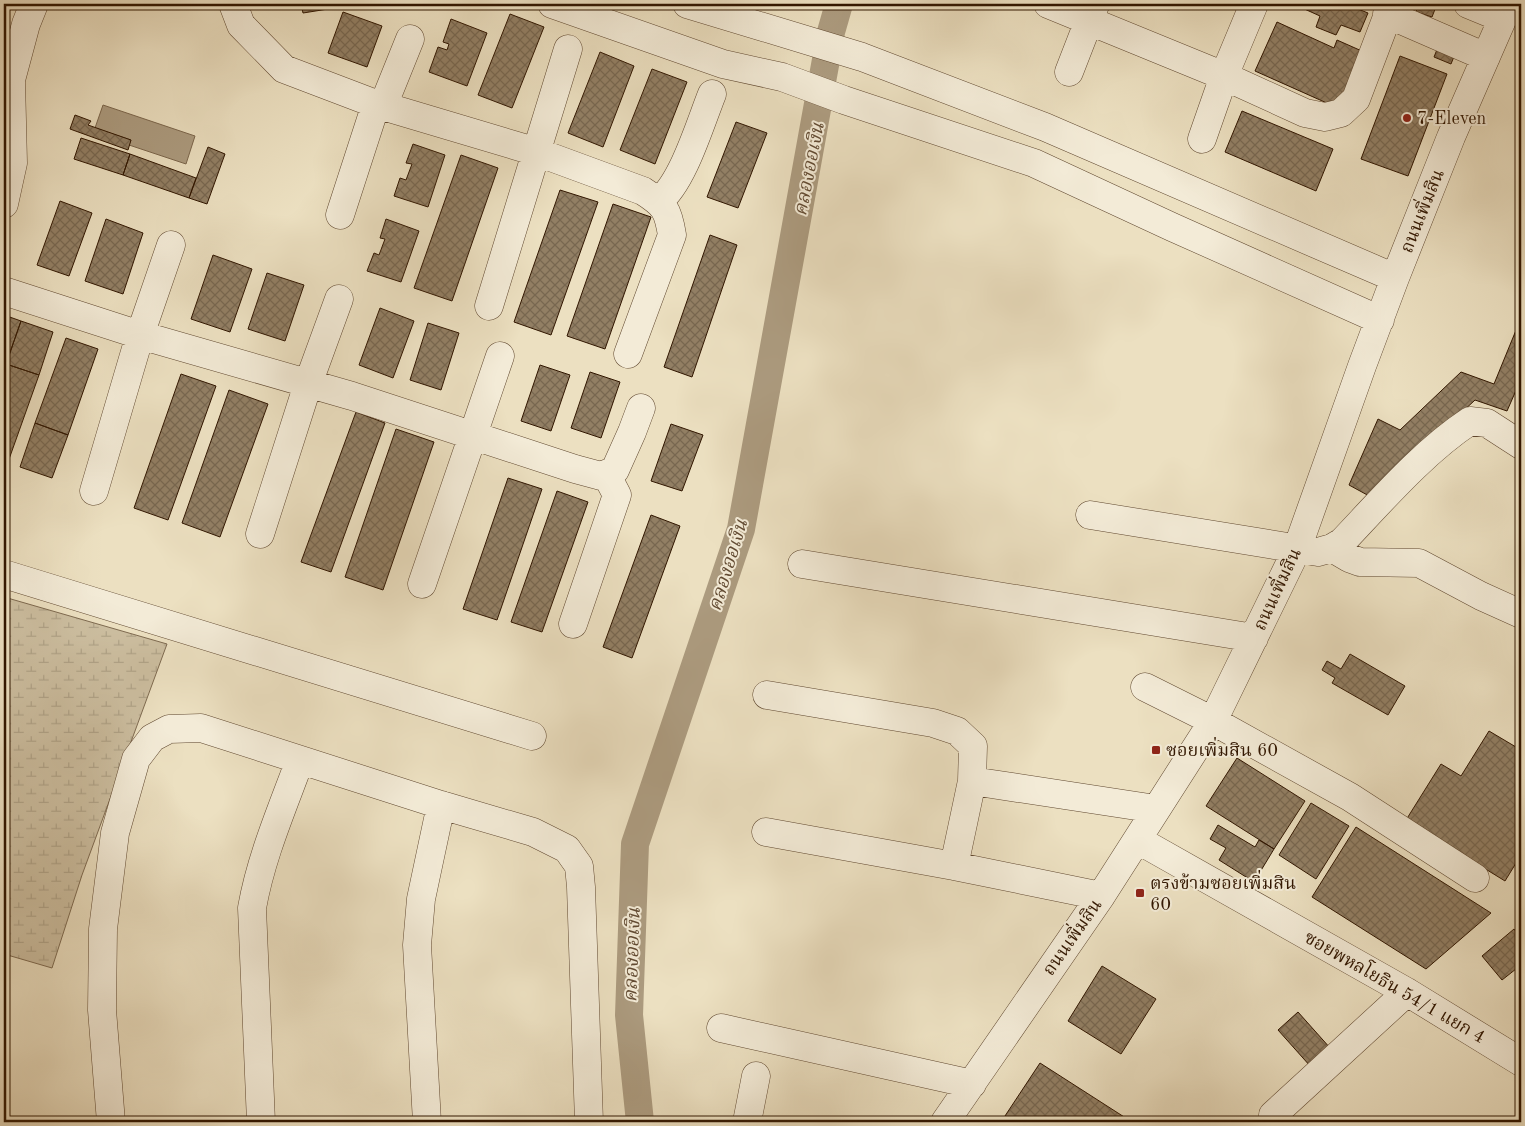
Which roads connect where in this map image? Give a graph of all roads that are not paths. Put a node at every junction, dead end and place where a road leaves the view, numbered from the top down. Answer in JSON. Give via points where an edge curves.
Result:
{"nodes":[{"id":1,"x":34,"y":4,"type":"edge"},
{"id":2,"x":232,"y":4,"type":"edge"},
{"id":3,"x":552,"y":4,"type":"edge"},
{"id":4,"x":687,"y":4,"type":"edge"},
{"id":5,"x":1048,"y":4,"type":"edge"},
{"id":6,"x":1254,"y":4,"type":"edge"},
{"id":7,"x":1468,"y":4,"type":"edge"},
{"id":8,"x":1389,"y":9,"type":"edge"},
{"id":9,"x":1505,"y":11,"type":"edge"},
{"id":10,"x":1092,"y":12,"type":"edge"},
{"id":11,"x":410,"y":39,"type":"dead end"},
{"id":12,"x":568,"y":50,"type":"dead end"},
{"id":13,"x":1486,"y":57,"type":"junction"},
{"id":14,"x":1069,"y":72,"type":"dead end"},
{"id":15,"x":1224,"y":76,"type":"junction"},
{"id":16,"x":712,"y":94,"type":"dead end"},
{"id":17,"x":379,"y":105,"type":"junction"},
{"id":18,"x":1202,"y":139,"type":"dead end"},
{"id":19,"x":537,"y":152,"type":"junction"},
{"id":20,"x":659,"y":201,"type":"junction"},
{"id":21,"x":4,"y":204,"type":"edge"},
{"id":22,"x":340,"y":215,"type":"dead end"},
{"id":23,"x":171,"y":246,"type":"dead end"},
{"id":24,"x":1395,"y":278,"type":"junction"},
{"id":25,"x":4,"y":291,"type":"edge"},
{"id":26,"x":339,"y":299,"type":"dead end"},
{"id":27,"x":489,"y":306,"type":"dead end"},
{"id":28,"x":1380,"y":320,"type":"junction"},
{"id":29,"x":140,"y":335,"type":"junction"},
{"id":30,"x":628,"y":354,"type":"dead end"},
{"id":31,"x":500,"y":356,"type":"dead end"},
{"id":32,"x":308,"y":384,"type":"junction"},
{"id":33,"x":641,"y":408,"type":"dead end"},
{"id":34,"x":472,"y":435,"type":"junction"},
{"id":35,"x":1521,"y":445,"type":"edge"},
{"id":36,"x":606,"y":474,"type":"junction"},
{"id":37,"x":94,"y":491,"type":"dead end"},
{"id":38,"x":1090,"y":515,"type":"dead end"},
{"id":39,"x":260,"y":534,"type":"dead end"},
{"id":40,"x":1332,"y":548,"type":"junction"},
{"id":41,"x":1297,"y":550,"type":"junction"},
{"id":42,"x":802,"y":564,"type":"dead end"},
{"id":43,"x":4,"y":574,"type":"edge"},
{"id":44,"x":422,"y":584,"type":"dead end"},
{"id":45,"x":1521,"y":614,"type":"edge"},
{"id":46,"x":573,"y":624,"type":"dead end"},
{"id":47,"x":1254,"y":638,"type":"junction"},
{"id":48,"x":1144,"y":687,"type":"dead end"},
{"id":49,"x":767,"y":695,"type":"dead end"},
{"id":50,"x":1213,"y":721,"type":"junction"},
{"id":51,"x":532,"y":736,"type":"dead end"},
{"id":52,"x":300,"y":760,"type":"junction"},
{"id":53,"x":972,"y":781,"type":"junction"},
{"id":54,"x":441,"y":805,"type":"junction"},
{"id":55,"x":1156,"y":809,"type":"junction"},
{"id":56,"x":766,"y":832,"type":"dead end"},
{"id":57,"x":1138,"y":840,"type":"junction"},
{"id":58,"x":954,"y":866,"type":"junction"},
{"id":59,"x":1475,"y":878,"type":"dead end"},
{"id":60,"x":1101,"y":896,"type":"junction"},
{"id":61,"x":1407,"y":992,"type":"junction"},
{"id":62,"x":721,"y":1028,"type":"dead end"},
{"id":63,"x":1521,"y":1062,"type":"edge"},
{"id":64,"x":756,"y":1076,"type":"dead end"},
{"id":65,"x":972,"y":1084,"type":"junction"},
{"id":66,"x":1273,"y":1115,"type":"dead end"},
{"id":67,"x":111,"y":1122,"type":"edge"},
{"id":68,"x":262,"y":1122,"type":"edge"},
{"id":69,"x":427,"y":1122,"type":"edge"},
{"id":70,"x":589,"y":1122,"type":"edge"},
{"id":71,"x":747,"y":1122,"type":"edge"},
{"id":72,"x":944,"y":1122,"type":"edge"}],
"edges":[{"from":1,"to":21,"type":"street","via":[[11,80],[13,162]]},
{"from":2,"to":17,"type":"street","via":[[241,24],[284,69]]},
{"from":3,"to":28,"type":"street","via":[[723,64],[782,77],[1034,163]]},
{"from":4,"to":24,"type":"street","via":[[862,58],[1045,126]]},
{"from":5,"to":10,"type":"street"},
{"from":6,"to":15,"type":"street"},
{"from":7,"to":9,"type":"street"},
{"from":8,"to":13,"type":"street"},
{"from":8,"to":15,"type":"street","via":[[1356,99],[1341,113],[1325,117],[1305,113]]},
{"from":9,"to":13,"type":"street","name":"ถนนเพิ่มสิน"},
{"from":10,"to":14,"type":"street"},
{"from":10,"to":15,"type":"street"},
{"from":11,"to":17,"type":"street"},
{"from":12,"to":19,"type":"street"},
{"from":13,"to":24,"type":"street","name":"ถนนเพิ่มสิน"},
{"from":15,"to":18,"type":"street"},
{"from":16,"to":20,"type":"street","via":[[676,182]]},
{"from":17,"to":19,"type":"street"},
{"from":17,"to":22,"type":"street"},
{"from":19,"to":20,"type":"street","via":[[643,191]]},
{"from":19,"to":27,"type":"street"},
{"from":20,"to":30,"type":"street","via":[[669,216],[672,235]]},
{"from":23,"to":29,"type":"street"},
{"from":24,"to":28,"type":"street","name":"ถนนเพิ่มสิน"},
{"from":25,"to":29,"type":"street"},
{"from":26,"to":32,"type":"street"},
{"from":28,"to":41,"type":"street","name":"ถนนเพิ่มสิน"},
{"from":29,"to":32,"type":"street"},
{"from":29,"to":37,"type":"street"},
{"from":31,"to":34,"type":"street"},
{"from":32,"to":34,"type":"street"},
{"from":32,"to":39,"type":"street"},
{"from":33,"to":36,"type":"street","via":[[615,470]]},
{"from":34,"to":36,"type":"street","via":[[575,469],[601,476]]},
{"from":34,"to":44,"type":"street"},
{"from":35,"to":40,"type":"street","via":[[1487,423],[1470,421],[1399,482],[1342,542]]},
{"from":36,"to":46,"type":"street","via":[[618,495]]},
{"from":38,"to":41,"type":"street"},
{"from":40,"to":41,"type":"street","via":[[1318,552]]},
{"from":40,"to":45,"type":"street","via":[[1360,562],[1419,563]]},
{"from":41,"to":47,"type":"street","name":"ถนนเพิ่มสิน"},
{"from":42,"to":47,"type":"street"},
{"from":43,"to":51,"type":"street"},
{"from":47,"to":50,"type":"street","name":"ถนนเพิ่มสิน"},
{"from":48,"to":50,"type":"street"},
{"from":49,"to":53,"type":"street","via":[[933,723],[957,731],[973,746]]},
{"from":50,"to":55,"type":"street","name":"ถนนเพิ่มสิน"},
{"from":50,"to":59,"type":"street","via":[[1350,797]]},
{"from":52,"to":54,"type":"street"},
{"from":52,"to":67,"type":"street","via":[[201,728],[169,729],[152,738],[136,760],[115,833],[103,929],[102,1010]]},
{"from":52,"to":68,"type":"street","via":[[269,843],[252,908]]},
{"from":53,"to":55,"type":"street"},
{"from":53,"to":58,"type":"street"},
{"from":54,"to":69,"type":"street","via":[[421,899],[417,946]]},
{"from":54,"to":70,"type":"street","via":[[533,832],[567,848],[579,866]]},
{"from":55,"to":57,"type":"street","name":"ถนนเพิ่มสิน"},
{"from":56,"to":58,"type":"street"},
{"from":57,"to":60,"type":"street","name":"ถนนเพิ่มสิน"},
{"from":57,"to":61,"type":"street","name":"ซอยพหลโยธิน 54/1 แยก 4"},
{"from":58,"to":60,"type":"street"},
{"from":60,"to":65,"type":"street","name":"ถนนเพิ่มสิน"},
{"from":61,"to":63,"type":"street","name":"ซอยพหลโยธิน 54/1 แยก 4"},
{"from":61,"to":66,"type":"street"},
{"from":62,"to":65,"type":"street"},
{"from":64,"to":71,"type":"street"},
{"from":65,"to":72,"type":"street","name":"ถนนเพิ่มสิน"}]}
